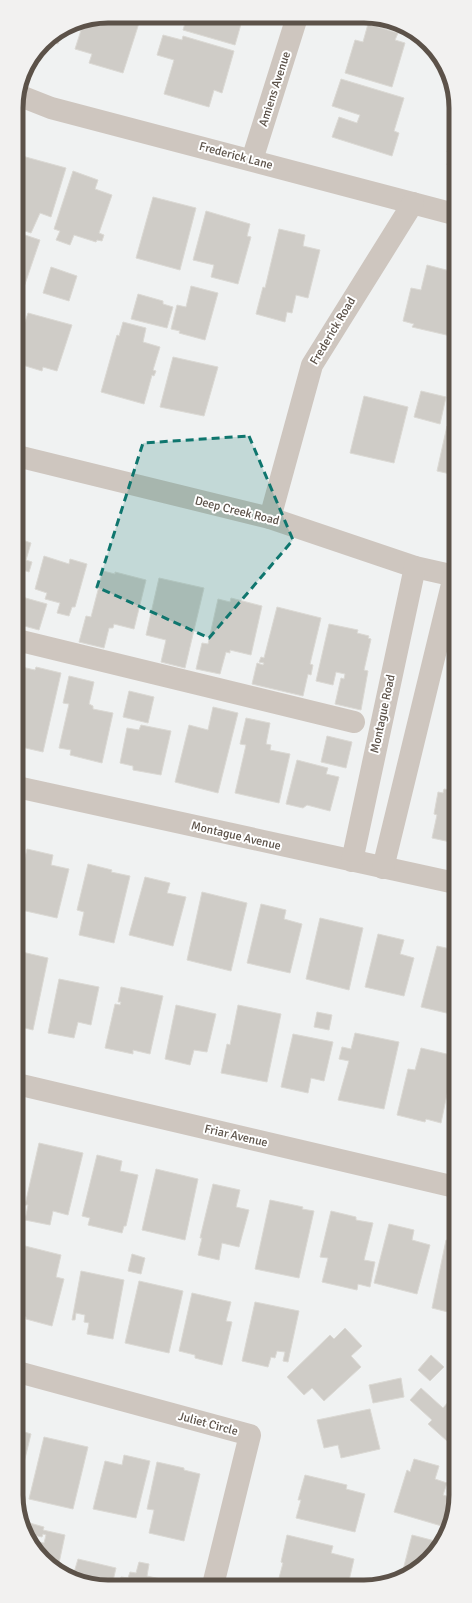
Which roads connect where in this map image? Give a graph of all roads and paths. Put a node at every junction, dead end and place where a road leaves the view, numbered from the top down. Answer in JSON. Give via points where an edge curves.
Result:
{"nodes":[{"id":1,"x":295,"y":23,"type":"edge"},
{"id":2,"x":24,"y":97,"type":"edge"},
{"id":3,"x":252,"y":160,"type":"junction"},
{"id":4,"x":413,"y":203,"type":"junction"},
{"id":5,"x":449,"y":213,"type":"edge"},
{"id":6,"x":23,"y":457,"type":"edge"},
{"id":7,"x":270,"y":518,"type":"junction"},
{"id":8,"x":415,"y":567,"type":"junction"},
{"id":9,"x":449,"y":575,"type":"edge"},
{"id":10,"x":449,"y":597,"type":"edge"},
{"id":11,"x":23,"y":641,"type":"edge"},
{"id":12,"x":354,"y":722,"type":"dead end"},
{"id":13,"x":23,"y":788,"type":"edge"},
{"id":14,"x":352,"y":861,"type":"junction"},
{"id":15,"x":383,"y":868,"type":"junction"},
{"id":16,"x":449,"y":882,"type":"edge"},
{"id":17,"x":23,"y":1085,"type":"edge"},
{"id":18,"x":449,"y":1185,"type":"edge"},
{"id":19,"x":23,"y":1373,"type":"edge"},
{"id":20,"x":214,"y":1580,"type":"edge"}],
"edges":[{"from":1,"to":3,"type":"street","name":"Amiens Avenue"},
{"from":2,"to":3,"type":"street","name":"Frederick Lane","via":[[51,108]]},
{"from":3,"to":4,"type":"street","name":"Frederick Lane"},
{"from":4,"to":5,"type":"street","name":"Frederick Lane"},
{"from":4,"to":7,"type":"street","name":"Frederick Road","via":[[312,365]]},
{"from":6,"to":7,"type":"street","name":"Deep Creek Road"},
{"from":7,"to":8,"type":"street","name":"Deep Creek Road"},
{"from":8,"to":9,"type":"street","name":"Deep Creek Road"},
{"from":8,"to":14,"type":"street","name":"Montague Road"},
{"from":10,"to":15,"type":"street"},
{"from":11,"to":12,"type":"street"},
{"from":13,"to":14,"type":"street","name":"Montague Avenue"},
{"from":14,"to":15,"type":"street","name":"Montague Avenue"},
{"from":15,"to":16,"type":"street","name":"Montague Avenue"},
{"from":17,"to":18,"type":"street","name":"Friar Avenue"},
{"from":19,"to":20,"type":"street","name":"Juliet Circle","via":[[250,1436]]}]}
